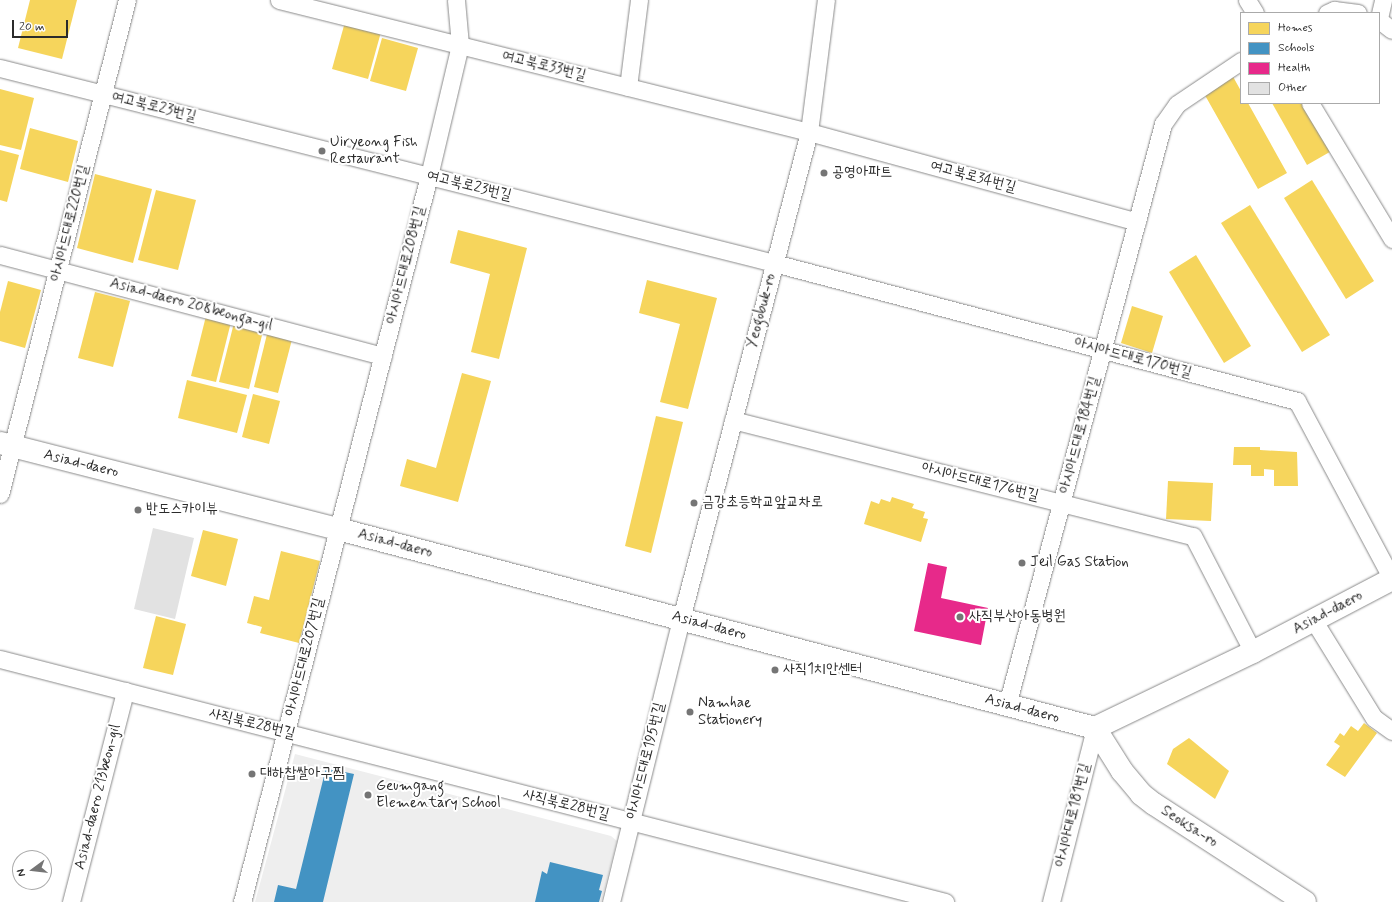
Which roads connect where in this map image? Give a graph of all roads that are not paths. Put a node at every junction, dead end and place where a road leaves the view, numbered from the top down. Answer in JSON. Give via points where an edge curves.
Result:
{"nodes":[{"id":1,"x":127,"y":0,"type":"edge"},
{"id":2,"x":279,"y":0,"type":"edge"},
{"id":3,"x":456,"y":0,"type":"edge"},
{"id":4,"x":639,"y":0,"type":"edge"},
{"id":5,"x":826,"y":0,"type":"edge"},
{"id":6,"x":1248,"y":0,"type":"edge"},
{"id":7,"x":1383,"y":0,"type":"edge"},
{"id":8,"x":1254,"y":12,"type":"edge"},
{"id":9,"x":1329,"y":12,"type":"edge"},
{"id":10,"x":1350,"y":12,"type":"edge"},
{"id":11,"x":1380,"y":14,"type":"edge"},
{"id":12,"x":1380,"y":20,"type":"edge"},
{"id":13,"x":1392,"y":30,"type":"edge"},
{"id":14,"x":460,"y":45,"type":"junction"},
{"id":15,"x":1240,"y":62,"type":"edge"},
{"id":16,"x":0,"y":68,"type":"edge"},
{"id":17,"x":628,"y":87,"type":"junction"},
{"id":18,"x":103,"y":94,"type":"junction"},
{"id":19,"x":1311,"y":104,"type":"edge"},
{"id":20,"x":809,"y":132,"type":"junction"},
{"id":21,"x":429,"y":176,"type":"junction"},
{"id":22,"x":1137,"y":222,"type":"junction"},
{"id":23,"x":1392,"y":239,"type":"edge"},
{"id":24,"x":0,"y":255,"type":"edge"},
{"id":25,"x":774,"y":263,"type":"junction"},
{"id":26,"x":58,"y":270,"type":"junction"},
{"id":27,"x":1102,"y":349,"type":"junction"},
{"id":28,"x":383,"y":356,"type":"junction"},
{"id":29,"x":733,"y":420,"type":"junction"},
{"id":30,"x":6,"y":444,"type":"edge"},
{"id":31,"x":0,"y":494,"type":"edge"},
{"id":32,"x":1061,"y":503,"type":"junction"},
{"id":33,"x":338,"y":529,"type":"junction"},
{"id":34,"x":1392,"y":579,"type":"edge"},
{"id":35,"x":681,"y":619,"type":"junction"},
{"id":36,"x":1314,"y":621,"type":"junction"},
{"id":37,"x":1253,"y":652,"type":"junction"},
{"id":38,"x":0,"y":659,"type":"edge"},
{"id":39,"x":125,"y":691,"type":"junction"},
{"id":40,"x":1007,"y":705,"type":"junction"},
{"id":41,"x":1095,"y":728,"type":"junction"},
{"id":42,"x":1392,"y":731,"type":"edge"},
{"id":43,"x":285,"y":733,"type":"junction"},
{"id":44,"x":631,"y":821,"type":"junction"},
{"id":45,"x":70,"y":902,"type":"edge"},
{"id":46,"x":242,"y":902,"type":"edge"},
{"id":47,"x":611,"y":902,"type":"edge"},
{"id":48,"x":945,"y":902,"type":"edge"},
{"id":49,"x":1051,"y":902,"type":"edge"},
{"id":50,"x":1305,"y":902,"type":"edge"}],
"edges":[{"from":1,"to":18,"type":"street","name":"아시아드대로220번길"},
{"from":2,"to":14,"type":"street","name":"여고북로33번길"},
{"from":3,"to":14,"type":"street","name":"아시아드대로208번길"},
{"from":4,"to":17,"type":"street"},
{"from":5,"to":20,"type":"street","name":"Yeogobuk-ro"},
{"from":6,"to":8,"type":"street"},
{"from":7,"to":11,"type":"street"},
{"from":9,"to":10,"type":"street"},
{"from":12,"to":13,"type":"street"},
{"from":14,"to":17,"type":"street","name":"여고북로33번길"},
{"from":14,"to":21,"type":"street","name":"아시아드대로208번길"},
{"from":15,"to":22,"type":"street","name":"아시아드대로184번길","via":[[1177,104],[1163,124]]},
{"from":16,"to":18,"type":"street","name":"여고북로23번길"},
{"from":17,"to":20,"type":"street","name":"여고북로33번길"},
{"from":18,"to":21,"type":"street","name":"여고북로23번길"},
{"from":18,"to":26,"type":"street","name":"아시아드대로220번길"},
{"from":19,"to":23,"type":"street"},
{"from":20,"to":22,"type":"street","name":"여고북로34번길"},
{"from":20,"to":25,"type":"street","name":"Yeogobuk-ro"},
{"from":21,"to":25,"type":"street","name":"여고북로23번길"},
{"from":21,"to":28,"type":"street","name":"아시아드대로208번길"},
{"from":22,"to":27,"type":"street","name":"아시아드대로184번길"},
{"from":24,"to":26,"type":"street","name":"Asiad-daero 208beonga-gil"},
{"from":25,"to":27,"type":"street","name":"아시아드대로170번길"},
{"from":25,"to":29,"type":"street","name":"Yeogobuk-ro"},
{"from":26,"to":28,"type":"street","name":"Asiad-daero 208beonga-gil"},
{"from":26,"to":30,"type":"street","name":"아시아드대로220번길"},
{"from":27,"to":32,"type":"street","name":"아시아드대로184번길"},
{"from":27,"to":34,"type":"street","name":"아시아드대로170번길","via":[[1297,400]]},
{"from":28,"to":33,"type":"street","name":"아시아드대로208번길"},
{"from":29,"to":32,"type":"street","name":"아시아드대로176번길"},
{"from":29,"to":35,"type":"street","name":"Yeogobuk-ro"},
{"from":30,"to":31,"type":"street","name":"아시아드대로220번길"},
{"from":30,"to":33,"type":"main road","name":"Asiad-daero"},
{"from":32,"to":37,"type":"street","name":"아시아드대로176번길","via":[[1193,536]]},
{"from":32,"to":40,"type":"street","name":"아시아드대로184번길"},
{"from":33,"to":35,"type":"main road","name":"Asiad-daero"},
{"from":33,"to":43,"type":"street","name":"아시아드대로207번길"},
{"from":34,"to":36,"type":"main road","name":"Asiad-daero"},
{"from":35,"to":40,"type":"main road","name":"Asiad-daero"},
{"from":35,"to":44,"type":"street","name":"아시아드대로195번길"},
{"from":36,"to":37,"type":"main road","name":"Asiad-daero"},
{"from":36,"to":42,"type":"street","via":[[1374,718]]},
{"from":37,"to":41,"type":"main road","name":"Asiad-daero"},
{"from":38,"to":39,"type":"street","name":"사직북로28번길"},
{"from":39,"to":43,"type":"street","name":"사직북로28번길"},
{"from":39,"to":45,"type":"street","name":"Asiad-daero 213beon-gil"},
{"from":40,"to":41,"type":"main road","name":"Asiad-daero"},
{"from":41,"to":49,"type":"street","name":"아시아대로181번길"},
{"from":41,"to":50,"type":"main road","name":"Seoksa-ro","via":[[1122,771],[1141,794]]},
{"from":43,"to":44,"type":"street","name":"사직북로28번길"},
{"from":43,"to":46,"type":"street","name":"아시아드대로207번길"},
{"from":44,"to":47,"type":"street","name":"아시아드대로195번길"},
{"from":44,"to":48,"type":"street","name":"사직북로28번길"}]}
